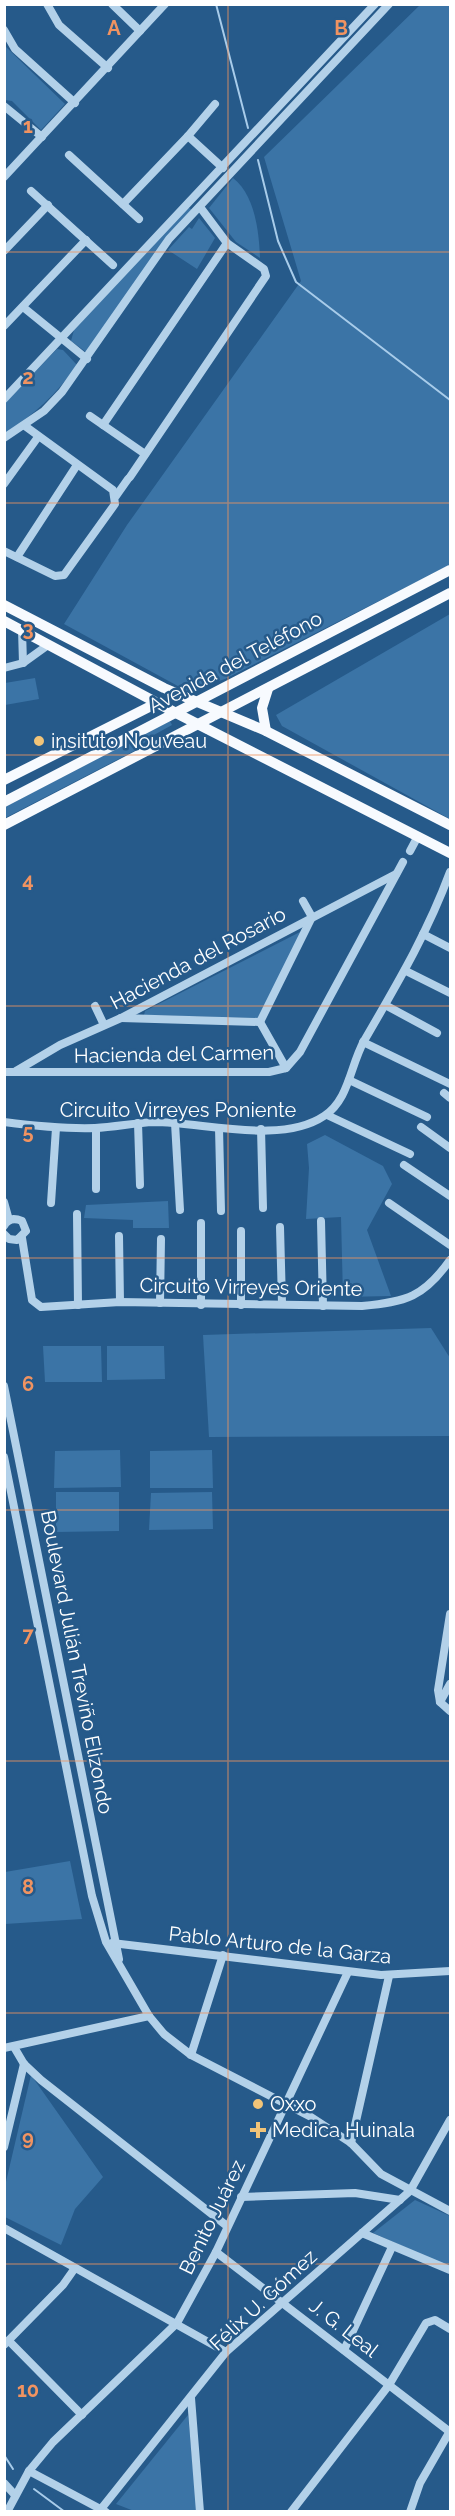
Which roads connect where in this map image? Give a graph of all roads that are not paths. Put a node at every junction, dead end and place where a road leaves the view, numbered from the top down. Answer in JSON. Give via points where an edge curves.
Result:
{"nodes":[{"id":1,"x":47,"y":4,"type":"edge"},
{"id":2,"x":112,"y":4,"type":"edge"},
{"id":3,"x":165,"y":4,"type":"edge"},
{"id":4,"x":375,"y":4,"type":"edge"},
{"id":5,"x":389,"y":4,"type":"edge"},
{"id":6,"x":4,"y":30,"type":"edge"},
{"id":7,"x":140,"y":31,"type":"junction"},
{"id":8,"x":108,"y":68,"type":"junction"},
{"id":9,"x":75,"y":103,"type":"junction"},
{"id":10,"x":214,"y":104,"type":"dead end"},
{"id":11,"x":5,"y":107,"type":"edge"},
{"id":12,"x":188,"y":136,"type":"junction"},
{"id":13,"x":42,"y":137,"type":"junction"},
{"id":14,"x":69,"y":155,"type":"dead end"},
{"id":15,"x":234,"y":156,"type":"junction"},
{"id":16,"x":241,"y":164,"type":"junction"},
{"id":17,"x":223,"y":168,"type":"junction"},
{"id":18,"x":4,"y":177,"type":"edge"},
{"id":19,"x":31,"y":191,"type":"dead end"},
{"id":20,"x":189,"y":202,"type":"junction"},
{"id":21,"x":123,"y":204,"type":"junction"},
{"id":22,"x":48,"y":205,"type":"junction"},
{"id":23,"x":198,"y":208,"type":"junction"},
{"id":24,"x":139,"y":219,"type":"dead end"},
{"id":25,"x":86,"y":240,"type":"junction"},
{"id":26,"x":227,"y":243,"type":"junction"},
{"id":27,"x":4,"y":251,"type":"edge"},
{"id":28,"x":113,"y":265,"type":"dead end"},
{"id":29,"x":23,"y":307,"type":"junction"},
{"id":30,"x":4,"y":326,"type":"edge"},
{"id":31,"x":61,"y":340,"type":"junction"},
{"id":32,"x":87,"y":359,"type":"junction"},
{"id":33,"x":4,"y":399,"type":"edge"},
{"id":34,"x":90,"y":416,"type":"dead end"},
{"id":35,"x":103,"y":425,"type":"junction"},
{"id":36,"x":25,"y":426,"type":"junction"},
{"id":37,"x":38,"y":437,"type":"junction"},
{"id":38,"x":4,"y":438,"type":"edge"},
{"id":39,"x":145,"y":454,"type":"junction"},
{"id":40,"x":77,"y":465,"type":"junction"},
{"id":41,"x":4,"y":484,"type":"edge"},
{"id":42,"x":116,"y":496,"type":"junction"},
{"id":43,"x":4,"y":551,"type":"edge"},
{"id":44,"x":17,"y":557,"type":"junction"},
{"id":45,"x":450,"y":570,"type":"edge"},
{"id":46,"x":450,"y":593,"type":"edge"},
{"id":47,"x":4,"y":605,"type":"edge"},
{"id":48,"x":4,"y":621,"type":"edge"},
{"id":49,"x":22,"y":630,"type":"junction"},
{"id":50,"x":48,"y":645,"type":"junction"},
{"id":51,"x":23,"y":663,"type":"junction"},
{"id":52,"x":4,"y":668,"type":"edge"},
{"id":53,"x":268,"y":689,"type":"junction"},
{"id":54,"x":196,"y":702,"type":"junction"},
{"id":55,"x":157,"y":703,"type":"junction"},
{"id":56,"x":223,"y":712,"type":"junction"},
{"id":57,"x":176,"y":713,"type":"junction"},
{"id":58,"x":199,"y":725,"type":"junction"},
{"id":59,"x":266,"y":731,"type":"junction"},
{"id":60,"x":4,"y":780,"type":"edge"},
{"id":61,"x":4,"y":802,"type":"edge"},
{"id":62,"x":4,"y":825,"type":"edge"},
{"id":63,"x":450,"y":825,"type":"edge"},
{"id":64,"x":418,"y":836,"type":"junction"},
{"id":65,"x":410,"y":851,"type":"dead end"},
{"id":66,"x":450,"y":853,"type":"edge"},
{"id":67,"x":403,"y":862,"type":"dead end"},
{"id":68,"x":450,"y":872,"type":"edge"},
{"id":69,"x":396,"y":874,"type":"junction"},
{"id":70,"x":447,"y":894,"type":"edge"},
{"id":71,"x":303,"y":900,"type":"dead end"},
{"id":72,"x":312,"y":917,"type":"junction"},
{"id":73,"x":423,"y":934,"type":"junction"},
{"id":74,"x":450,"y":948,"type":"edge"},
{"id":75,"x":406,"y":971,"type":"junction"},
{"id":76,"x":450,"y":993,"type":"edge"},
{"id":77,"x":95,"y":1006,"type":"dead end"},
{"id":78,"x":387,"y":1006,"type":"junction"},
{"id":79,"x":121,"y":1018,"type":"junction"},
{"id":80,"x":260,"y":1022,"type":"junction"},
{"id":81,"x":104,"y":1025,"type":"junction"},
{"id":82,"x":437,"y":1033,"type":"dead end"},
{"id":83,"x":363,"y":1042,"type":"junction"},
{"id":84,"x":286,"y":1068,"type":"junction"},
{"id":85,"x":16,"y":1071,"type":"junction"},
{"id":86,"x":4,"y":1072,"type":"edge"},
{"id":87,"x":349,"y":1080,"type":"junction"},
{"id":88,"x":450,"y":1084,"type":"edge"},
{"id":89,"x":327,"y":1115,"type":"junction"},
{"id":90,"x":427,"y":1117,"type":"dead end"},
{"id":91,"x":4,"y":1122,"type":"edge"},
{"id":92,"x":138,"y":1123,"type":"junction"},
{"id":93,"x":175,"y":1123,"type":"junction"},
{"id":94,"x":422,"y":1127,"type":"dead end"},
{"id":95,"x":56,"y":1128,"type":"junction"},
{"id":96,"x":96,"y":1128,"type":"junction"},
{"id":97,"x":219,"y":1128,"type":"junction"},
{"id":98,"x":261,"y":1129,"type":"junction"},
{"id":99,"x":450,"y":1148,"type":"edge"},
{"id":100,"x":410,"y":1154,"type":"dead end"},
{"id":101,"x":404,"y":1165,"type":"dead end"},
{"id":102,"x":140,"y":1185,"type":"dead end"},
{"id":103,"x":96,"y":1189,"type":"dead end"},
{"id":104,"x":450,"y":1196,"type":"edge"},
{"id":105,"x":4,"y":1202,"type":"edge"},
{"id":106,"x":51,"y":1203,"type":"dead end"},
{"id":107,"x":389,"y":1203,"type":"dead end"},
{"id":108,"x":263,"y":1208,"type":"dead end"},
{"id":109,"x":180,"y":1210,"type":"dead end"},
{"id":110,"x":221,"y":1212,"type":"dead end"},
{"id":111,"x":77,"y":1214,"type":"dead end"},
{"id":112,"x":321,"y":1221,"type":"dead end"},
{"id":113,"x":7,"y":1223,"type":"edge"},
{"id":114,"x":201,"y":1223,"type":"dead end"},
{"id":115,"x":280,"y":1227,"type":"dead end"},
{"id":116,"x":241,"y":1231,"type":"dead end"},
{"id":117,"x":119,"y":1236,"type":"dead end"},
{"id":118,"x":6,"y":1237,"type":"edge"},
{"id":119,"x":22,"y":1238,"type":"junction"},
{"id":120,"x":161,"y":1239,"type":"dead end"},
{"id":121,"x":450,"y":1245,"type":"edge"},
{"id":122,"x":450,"y":1260,"type":"edge"},
{"id":123,"x":120,"y":1302,"type":"junction"},
{"id":124,"x":160,"y":1303,"type":"junction"},
{"id":125,"x":282,"y":1303,"type":"junction"},
{"id":126,"x":78,"y":1305,"type":"junction"},
{"id":127,"x":201,"y":1305,"type":"junction"},
{"id":128,"x":241,"y":1305,"type":"junction"},
{"id":129,"x":323,"y":1306,"type":"junction"},
{"id":130,"x":4,"y":1386,"type":"edge"},
{"id":131,"x":4,"y":1457,"type":"edge"},
{"id":132,"x":450,"y":1614,"type":"edge"},
{"id":133,"x":450,"y":1684,"type":"edge"},
{"id":134,"x":440,"y":1702,"type":"junction"},
{"id":135,"x":450,"y":1711,"type":"edge"},
{"id":136,"x":106,"y":1942,"type":"junction"},
{"id":137,"x":116,"y":1943,"type":"junction"},
{"id":138,"x":223,"y":1955,"type":"junction"},
{"id":139,"x":119,"y":1962,"type":"junction"},
{"id":140,"x":450,"y":1971,"type":"edge"},
{"id":141,"x":348,"y":1972,"type":"junction"},
{"id":142,"x":388,"y":1976,"type":"junction"},
{"id":143,"x":149,"y":2016,"type":"junction"},
{"id":144,"x":9,"y":2048,"type":"edge"},
{"id":145,"x":191,"y":2055,"type":"junction"},
{"id":146,"x":24,"y":2064,"type":"junction"},
{"id":147,"x":285,"y":2103,"type":"junction"},
{"id":148,"x":450,"y":2120,"type":"edge"},
{"id":149,"x":351,"y":2143,"type":"junction"},
{"id":150,"x":4,"y":2147,"type":"edge"},
{"id":151,"x":410,"y":2191,"type":"junction"},
{"id":152,"x":241,"y":2197,"type":"junction"},
{"id":153,"x":400,"y":2200,"type":"junction"},
{"id":154,"x":450,"y":2211,"type":"edge"},
{"id":155,"x":227,"y":2226,"type":"junction"},
{"id":156,"x":4,"y":2228,"type":"edge"},
{"id":157,"x":362,"y":2233,"type":"junction"},
{"id":158,"x":392,"y":2247,"type":"junction"},
{"id":159,"x":216,"y":2252,"type":"junction"},
{"id":160,"x":75,"y":2268,"type":"junction"},
{"id":161,"x":450,"y":2270,"type":"edge"},
{"id":162,"x":283,"y":2301,"type":"junction"},
{"id":163,"x":177,"y":2323,"type":"junction"},
{"id":164,"x":450,"y":2329,"type":"edge"},
{"id":165,"x":7,"y":2343,"type":"edge"},
{"id":166,"x":344,"y":2350,"type":"junction"},
{"id":167,"x":226,"y":2352,"type":"junction"},
{"id":168,"x":390,"y":2385,"type":"junction"},
{"id":169,"x":191,"y":2398,"type":"junction"},
{"id":170,"x":82,"y":2415,"type":"junction"},
{"id":171,"x":450,"y":2432,"type":"edge"},
{"id":172,"x":28,"y":2473,"type":"junction"},
{"id":173,"x":4,"y":2483,"type":"edge"},
{"id":174,"x":17,"y":2492,"type":"junction"},
{"id":175,"x":104,"y":2510,"type":"edge"},
{"id":176,"x":8,"y":2511,"type":"edge"},
{"id":177,"x":200,"y":2511,"type":"edge"},
{"id":178,"x":291,"y":2511,"type":"edge"},
{"id":179,"x":411,"y":2511,"type":"edge"}],
"edges":[{"from":1,"to":8,"type":"street","via":[[59,25]]},
{"from":2,"to":7,"type":"street"},
{"from":3,"to":7,"type":"street"},
{"from":4,"to":15,"type":"street"},
{"from":5,"to":16,"type":"street"},
{"from":6,"to":9,"type":"street","via":[[15,49]]},
{"from":7,"to":8,"type":"street"},
{"from":8,"to":9,"type":"street"},
{"from":9,"to":13,"type":"street"},
{"from":10,"to":12,"type":"street"},
{"from":11,"to":13,"type":"street"},
{"from":12,"to":17,"type":"street"},
{"from":12,"to":21,"type":"street"},
{"from":13,"to":18,"type":"street"},
{"from":14,"to":21,"type":"street"},
{"from":15,"to":16,"type":"street"},
{"from":15,"to":17,"type":"street"},
{"from":16,"to":23,"type":"street"},
{"from":17,"to":20,"type":"street"},
{"from":19,"to":22,"type":"street"},
{"from":20,"to":23,"type":"street"},
{"from":20,"to":31,"type":"street"},
{"from":21,"to":24,"type":"street"},
{"from":22,"to":25,"type":"street"},
{"from":22,"to":27,"type":"street"},
{"from":23,"to":26,"type":"street"},
{"from":23,"to":32,"type":"street","via":[[163,245]]},
{"from":25,"to":28,"type":"street"},
{"from":25,"to":29,"type":"street"},
{"from":26,"to":35,"type":"street"},
{"from":26,"to":39,"type":"street","via":[[264,269],[266,276]]},
{"from":29,"to":30,"type":"street"},
{"from":29,"to":31,"type":"street"},
{"from":31,"to":32,"type":"street"},
{"from":31,"to":33,"type":"street"},
{"from":32,"to":36,"type":"street","via":[[62,393]]},
{"from":34,"to":35,"type":"street"},
{"from":35,"to":39,"type":"street"},
{"from":36,"to":37,"type":"street"},
{"from":36,"to":38,"type":"street"},
{"from":37,"to":40,"type":"street"},
{"from":37,"to":41,"type":"street"},
{"from":39,"to":42,"type":"street"},
{"from":40,"to":42,"type":"street"},
{"from":40,"to":44,"type":"street"},
{"from":42,"to":44,"type":"street","via":[[115,504],[64,575],[55,576]]},
{"from":43,"to":44,"type":"street"},
{"from":45,"to":54,"type":"main road","name":"Avenida del Teléfono"},
{"from":46,"to":53,"type":"main road","name":"Avenida del Teléfono"},
{"from":47,"to":54,"type":"main road"},
{"from":48,"to":49,"type":"main road"},
{"from":49,"to":50,"type":"main road"},
{"from":49,"to":51,"type":"street"},
{"from":50,"to":51,"type":"street"},
{"from":50,"to":55,"type":"main road"},
{"from":51,"to":52,"type":"street"},
{"from":53,"to":56,"type":"main road","name":"Avenida del Teléfono"},
{"from":53,"to":59,"type":"main road","via":[[262,708]]},
{"from":54,"to":56,"type":"main road"},
{"from":54,"to":57,"type":"main road","name":"Avenida del Teléfono"},
{"from":55,"to":57,"type":"main road"},
{"from":55,"to":60,"type":"main road"},
{"from":56,"to":58,"type":"main road","name":"Avenida del Teléfono"},
{"from":56,"to":59,"type":"main road"},
{"from":57,"to":58,"type":"main road"},
{"from":57,"to":61,"type":"main road","name":"Avenida del Teléfono"},
{"from":58,"to":62,"type":"main road","name":"Avenida del Teléfono"},
{"from":58,"to":64,"type":"main road"},
{"from":59,"to":63,"type":"main road"},
{"from":64,"to":65,"type":"street"},
{"from":64,"to":66,"type":"main road"},
{"from":67,"to":69,"type":"street","name":"Hacienda del Carmen"},
{"from":68,"to":70,"type":"street"},
{"from":69,"to":72,"type":"street","name":"Hacienda del Rosario"},
{"from":69,"to":84,"type":"street","name":"Hacienda del Carmen","via":[[300,1052]]},
{"from":70,"to":73,"type":"street"},
{"from":71,"to":72,"type":"street"},
{"from":72,"to":79,"type":"street","name":"Hacienda del Rosario"},
{"from":72,"to":80,"type":"street"},
{"from":73,"to":74,"type":"street"},
{"from":73,"to":75,"type":"street"},
{"from":75,"to":76,"type":"street"},
{"from":75,"to":78,"type":"street"},
{"from":77,"to":81,"type":"street"},
{"from":78,"to":82,"type":"street"},
{"from":78,"to":83,"type":"street"},
{"from":79,"to":80,"type":"street"},
{"from":79,"to":81,"type":"street","name":"Hacienda del Rosario"},
{"from":80,"to":84,"type":"street"},
{"from":81,"to":85,"type":"street","name":"Hacienda del Rosario"},
{"from":83,"to":87,"type":"street"},
{"from":83,"to":88,"type":"street"},
{"from":84,"to":85,"type":"street","name":"Hacienda del Carmen","via":[[268,1072]]},
{"from":85,"to":86,"type":"street","name":"Hacienda del Carmen"},
{"from":87,"to":89,"type":"street","via":[[339,1102]]},
{"from":87,"to":90,"type":"street"},
{"from":89,"to":98,"type":"street","name":"Circuito Virreyes Poniente","via":[[304,1126]]},
{"from":89,"to":100,"type":"street"},
{"from":91,"to":95,"type":"street","name":"Circuito Virreyes Poniente"},
{"from":92,"to":93,"type":"street","name":"Circuito Virreyes Poniente"},
{"from":92,"to":96,"type":"street","name":"Circuito Virreyes Poniente"},
{"from":92,"to":102,"type":"street"},
{"from":93,"to":97,"type":"street","name":"Circuito Virreyes Poniente"},
{"from":93,"to":109,"type":"street"},
{"from":94,"to":99,"type":"street"},
{"from":95,"to":96,"type":"street","name":"Circuito Virreyes Poniente"},
{"from":95,"to":106,"type":"street"},
{"from":96,"to":103,"type":"street"},
{"from":97,"to":98,"type":"street","name":"Circuito Virreyes Poniente"},
{"from":97,"to":110,"type":"street"},
{"from":98,"to":108,"type":"street"},
{"from":101,"to":104,"type":"street"},
{"from":105,"to":113,"type":"street"},
{"from":107,"to":121,"type":"street"},
{"from":111,"to":126,"type":"street"},
{"from":112,"to":129,"type":"street"},
{"from":113,"to":119,"type":"street","via":[[15,1218],[22,1221],[26,1231]]},
{"from":114,"to":127,"type":"street"},
{"from":115,"to":125,"type":"street"},
{"from":116,"to":128,"type":"street"},
{"from":117,"to":123,"type":"street"},
{"from":118,"to":119,"type":"street"},
{"from":119,"to":126,"type":"street","name":"Circuito Virreyes Oriente","via":[[29,1289],[36,1304]]},
{"from":120,"to":124,"type":"street"},
{"from":122,"to":129,"type":"street","name":"Circuito Virreyes Oriente","via":[[433,1283],[408,1299],[362,1306]]},
{"from":123,"to":124,"type":"street","name":"Circuito Virreyes Oriente"},
{"from":123,"to":126,"type":"street","name":"Circuito Virreyes Oriente"},
{"from":124,"to":127,"type":"street","name":"Circuito Virreyes Oriente"},
{"from":125,"to":128,"type":"street","name":"Circuito Virreyes Oriente"},
{"from":125,"to":129,"type":"street","name":"Circuito Virreyes Oriente"},
{"from":127,"to":128,"type":"street","name":"Circuito Virreyes Oriente"},
{"from":130,"to":137,"type":"street","name":"Boulevard Julián Treviño Elizondo"},
{"from":131,"to":136,"type":"street","name":"Boulevard Julián Treviño Elizondo","via":[[92,1896]]},
{"from":132,"to":134,"type":"street","via":[[438,1690]]},
{"from":133,"to":134,"type":"street"},
{"from":134,"to":135,"type":"street"},
{"from":136,"to":137,"type":"street","name":"Pablo Arturo de la Garza"},
{"from":136,"to":139,"type":"street","name":"Boulevard Julián Treviño Elizondo"},
{"from":137,"to":138,"type":"street","name":"Pablo Arturo de la Garza"},
{"from":137,"to":139,"type":"street","name":"Boulevard Julián Treviño Elizondo"},
{"from":138,"to":141,"type":"street","name":"Pablo Arturo de la Garza"},
{"from":138,"to":145,"type":"street"},
{"from":139,"to":143,"type":"street","name":"Boulevard Julián Treviño Elizondo"},
{"from":140,"to":142,"type":"street","name":"Pablo Arturo de la Garza"},
{"from":141,"to":142,"type":"street","name":"Pablo Arturo de la Garza"},
{"from":141,"to":147,"type":"street","name":"Benito Juárez"},
{"from":142,"to":149,"type":"street"},
{"from":143,"to":144,"type":"street"},
{"from":143,"to":145,"type":"street","name":"Boulevard Julián Treviño Elizondo"},
{"from":144,"to":146,"type":"street"},
{"from":145,"to":147,"type":"street","name":"Boulevard Julián Treviño Elizondo"},
{"from":146,"to":150,"type":"street"},
{"from":146,"to":155,"type":"street"},
{"from":147,"to":149,"type":"street","name":"Boulevard Julián Treviño Elizondo"},
{"from":147,"to":152,"type":"street","name":"Benito Juárez"},
{"from":148,"to":151,"type":"street","name":"Félix U. Gómez"},
{"from":149,"to":151,"type":"street","name":"Boulevard Julián Treviño Elizondo","via":[[381,2174]]},
{"from":151,"to":153,"type":"street","name":"Félix U. Gómez"},
{"from":151,"to":154,"type":"street","name":"Boulevard Julián Treviño Elizondo"},
{"from":152,"to":153,"type":"street","via":[[355,2193]]},
{"from":152,"to":155,"type":"street","name":"Benito Juárez"},
{"from":153,"to":157,"type":"street","name":"Félix U. Gómez"},
{"from":155,"to":159,"type":"street","name":"Benito Juárez"},
{"from":156,"to":160,"type":"street"},
{"from":157,"to":158,"type":"street"},
{"from":157,"to":162,"type":"street","name":"Félix U. Gómez"},
{"from":158,"to":161,"type":"street"},
{"from":158,"to":166,"type":"street"},
{"from":159,"to":162,"type":"street","name":"J. G. Leal"},
{"from":159,"to":163,"type":"street","name":"Benito Juárez"},
{"from":160,"to":163,"type":"street"},
{"from":160,"to":165,"type":"street"},
{"from":162,"to":166,"type":"street","name":"J. G. Leal"},
{"from":162,"to":167,"type":"street","name":"Félix U. Gómez"},
{"from":163,"to":167,"type":"street"},
{"from":163,"to":170,"type":"street","name":"Benito Juárez"},
{"from":164,"to":168,"type":"street","via":[[440,2322],[426,2323]]},
{"from":165,"to":170,"type":"street"},
{"from":166,"to":168,"type":"street","name":"J. G. Leal"},
{"from":167,"to":169,"type":"street","name":"Félix U. Gómez"},
{"from":168,"to":171,"type":"street","name":"J. G. Leal"},
{"from":168,"to":178,"type":"street"},
{"from":169,"to":175,"type":"street","name":"Félix U. Gómez"},
{"from":169,"to":177,"type":"street"},
{"from":170,"to":172,"type":"street","name":"Benito Juárez"},
{"from":171,"to":179,"type":"street","via":[[420,2483]]},
{"from":172,"to":174,"type":"street","name":"Benito Juárez"},
{"from":172,"to":175,"type":"street"},
{"from":173,"to":174,"type":"street"},
{"from":174,"to":176,"type":"street","name":"Benito Juárez"}]}
